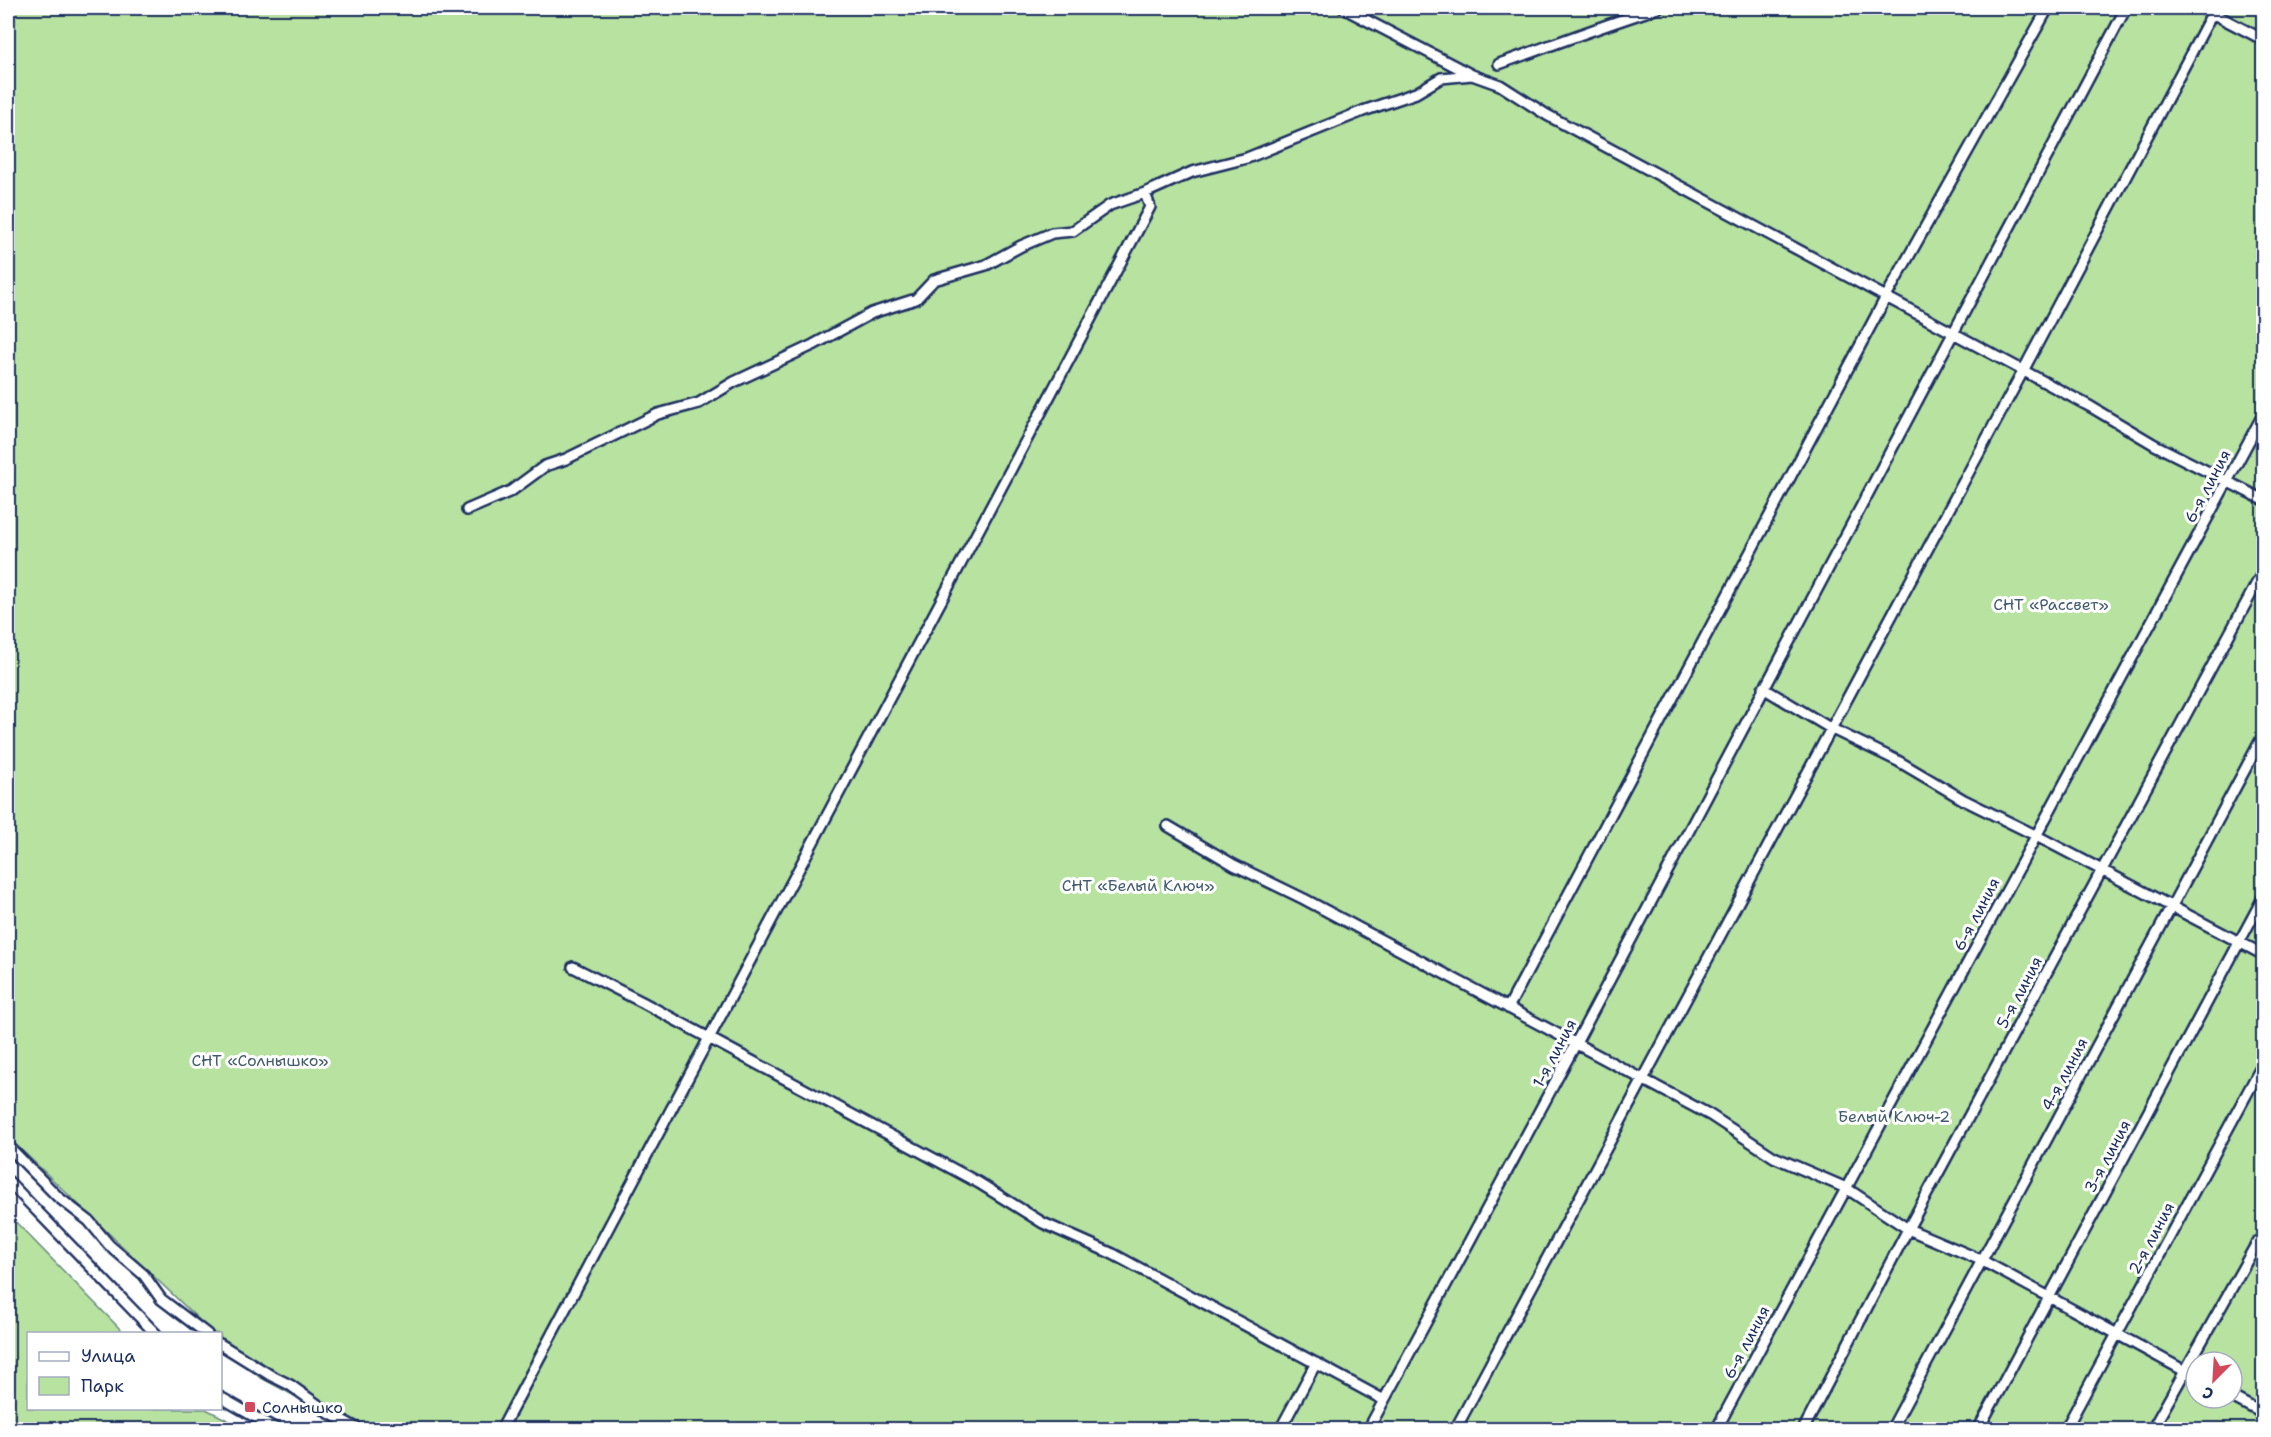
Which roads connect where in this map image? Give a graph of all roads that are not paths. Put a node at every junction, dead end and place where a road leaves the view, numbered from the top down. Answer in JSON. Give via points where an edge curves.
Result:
{"nodes":[{"id":1,"x":1343,"y":8,"type":"edge"},
{"id":2,"x":1658,"y":8,"type":"edge"},
{"id":3,"x":2048,"y":8,"type":"edge"},
{"id":4,"x":2126,"y":8,"type":"edge"},
{"id":5,"x":2202,"y":8,"type":"edge"},
{"id":6,"x":2214,"y":10,"type":"edge"},
{"id":7,"x":2264,"y":40,"type":"edge"},
{"id":8,"x":1499,"y":64,"type":"dead end"},
{"id":9,"x":1472,"y":75,"type":"junction"},
{"id":10,"x":1144,"y":193,"type":"junction"},
{"id":11,"x":1886,"y":297,"type":"junction"},
{"id":12,"x":1954,"y":333,"type":"junction"},
{"id":13,"x":2023,"y":371,"type":"junction"},
{"id":14,"x":2264,"y":412,"type":"edge"},
{"id":15,"x":2228,"y":480,"type":"junction"},
{"id":16,"x":2264,"y":500,"type":"edge"},
{"id":17,"x":467,"y":510,"type":"dead end"},
{"id":18,"x":2264,"y":570,"type":"edge"},
{"id":19,"x":1763,"y":688,"type":"junction"},
{"id":20,"x":1830,"y":728,"type":"junction"},
{"id":21,"x":2264,"y":734,"type":"edge"},
{"id":22,"x":1168,"y":826,"type":"dead end"},
{"id":23,"x":2035,"y":835,"type":"junction"},
{"id":24,"x":2102,"y":870,"type":"junction"},
{"id":25,"x":2264,"y":896,"type":"edge"},
{"id":26,"x":2171,"y":906,"type":"junction"},
{"id":27,"x":2239,"y":942,"type":"junction"},
{"id":28,"x":2264,"y":955,"type":"edge"},
{"id":29,"x":573,"y":967,"type":"dead end"},
{"id":30,"x":1508,"y":1008,"type":"junction"},
{"id":31,"x":708,"y":1039,"type":"junction"},
{"id":32,"x":1575,"y":1045,"type":"junction"},
{"id":33,"x":2264,"y":1062,"type":"edge"},
{"id":34,"x":1642,"y":1080,"type":"junction"},
{"id":35,"x":8,"y":1146,"type":"edge"},
{"id":36,"x":8,"y":1181,"type":"edge"},
{"id":37,"x":1846,"y":1188,"type":"junction"},
{"id":38,"x":1908,"y":1229,"type":"junction"},
{"id":39,"x":2258,"y":1241,"type":"dead end"},
{"id":40,"x":1981,"y":1260,"type":"junction"},
{"id":41,"x":2049,"y":1297,"type":"junction"},
{"id":42,"x":154,"y":1332,"type":"edge"},
{"id":43,"x":204,"y":1332,"type":"edge"},
{"id":44,"x":2117,"y":1333,"type":"junction"},
{"id":45,"x":222,"y":1345,"type":"edge"},
{"id":46,"x":2195,"y":1350,"type":"edge"},
{"id":47,"x":1316,"y":1363,"type":"junction"},
{"id":48,"x":2184,"y":1370,"type":"joint"},
{"id":49,"x":222,"y":1397,"type":"edge"},
{"id":50,"x":1384,"y":1400,"type":"junction"},
{"id":51,"x":2244,"y":1403,"type":"edge"},
{"id":52,"x":2264,"y":1414,"type":"edge"},
{"id":53,"x":278,"y":1430,"type":"edge"},
{"id":54,"x":360,"y":1430,"type":"edge"},
{"id":55,"x":501,"y":1430,"type":"edge"},
{"id":56,"x":1280,"y":1430,"type":"edge"},
{"id":57,"x":1368,"y":1430,"type":"edge"},
{"id":58,"x":1455,"y":1430,"type":"edge"},
{"id":59,"x":1716,"y":1430,"type":"edge"},
{"id":60,"x":1803,"y":1430,"type":"edge"},
{"id":61,"x":1891,"y":1430,"type":"edge"},
{"id":62,"x":1978,"y":1430,"type":"edge"},
{"id":63,"x":2065,"y":1430,"type":"edge"},
{"id":64,"x":2152,"y":1430,"type":"edge"}],
"edges":[{"from":1,"to":9,"type":"street"},
{"from":2,"to":8,"type":"street"},
{"from":3,"to":11,"type":"street"},
{"from":4,"to":12,"type":"street","name":"1-я линия"},
{"from":5,"to":6,"type":"street"},
{"from":6,"to":7,"type":"street"},
{"from":6,"to":13,"type":"street"},
{"from":9,"to":10,"type":"street","via":[[1441,78],[1416,93],[1247,158],[1192,172]]},
{"from":9,"to":11,"type":"street","via":[[1500,85],[1547,115]]},
{"from":10,"to":17,"type":"street","via":[[1110,204],[1073,231],[1052,233],[986,266],[934,280],[916,299],[872,313],[699,403],[658,414],[545,466],[511,491]]},
{"from":10,"to":31,"type":"street","via":[[1150,207]]},
{"from":11,"to":12,"type":"street"},
{"from":11,"to":30,"type":"street"},
{"from":12,"to":13,"type":"street"},
{"from":12,"to":19,"type":"street","name":"1-я линия"},
{"from":13,"to":15,"type":"street","via":[[2155,445]]},
{"from":13,"to":20,"type":"street"},
{"from":14,"to":15,"type":"street","name":"6-я линия"},
{"from":15,"to":16,"type":"street"},
{"from":15,"to":23,"type":"street","name":"6-я линия"},
{"from":18,"to":24,"type":"street","name":"5-я линия"},
{"from":19,"to":20,"type":"street"},
{"from":19,"to":32,"type":"street","name":"1-я линия"},
{"from":20,"to":23,"type":"street"},
{"from":20,"to":34,"type":"street"},
{"from":21,"to":26,"type":"street","name":"4-я линия"},
{"from":22,"to":30,"type":"street","via":[[1234,865]]},
{"from":23,"to":24,"type":"street"},
{"from":23,"to":37,"type":"street","name":"6-я линия"},
{"from":24,"to":26,"type":"street"},
{"from":24,"to":38,"type":"street","name":"5-я линия"},
{"from":25,"to":27,"type":"street","name":"3-я линия"},
{"from":26,"to":27,"type":"street"},
{"from":26,"to":40,"type":"street","name":"4-я линия"},
{"from":27,"to":28,"type":"street"},
{"from":27,"to":41,"type":"street","name":"3-я линия"},
{"from":29,"to":31,"type":"street"},
{"from":30,"to":32,"type":"street"},
{"from":31,"to":47,"type":"street","via":[[979,1183],[1043,1223],[1113,1254]]},
{"from":31,"to":55,"type":"street"},
{"from":32,"to":34,"type":"street"},
{"from":32,"to":50,"type":"street","name":"1-я линия"},
{"from":33,"to":44,"type":"street","name":"2-я линия"},
{"from":34,"to":37,"type":"street","via":[[1710,1115],[1774,1157]]},
{"from":34,"to":58,"type":"street"},
{"from":35,"to":43,"type":"street","via":[[144,1275],[161,1299]]},
{"from":36,"to":42,"type":"street"},
{"from":37,"to":38,"type":"street"},
{"from":37,"to":59,"type":"street","name":"6-я линия"},
{"from":38,"to":40,"type":"street"},
{"from":38,"to":60,"type":"street","name":"5-я линия"},
{"from":39,"to":46,"type":"street"},
{"from":40,"to":41,"type":"street"},
{"from":40,"to":61,"type":"street","name":"4-я линия"},
{"from":41,"to":44,"type":"street"},
{"from":41,"to":62,"type":"street","name":"3-я линия"},
{"from":44,"to":48,"type":"street"},
{"from":44,"to":63,"type":"street","name":"2-я линия"},
{"from":45,"to":54,"type":"street"},
{"from":47,"to":50,"type":"street"},
{"from":47,"to":56,"type":"street"},
{"from":48,"to":64,"type":"street"},
{"from":49,"to":53,"type":"street"},
{"from":50,"to":57,"type":"street","name":"1-я линия"},
{"from":51,"to":52,"type":"street"}]}
